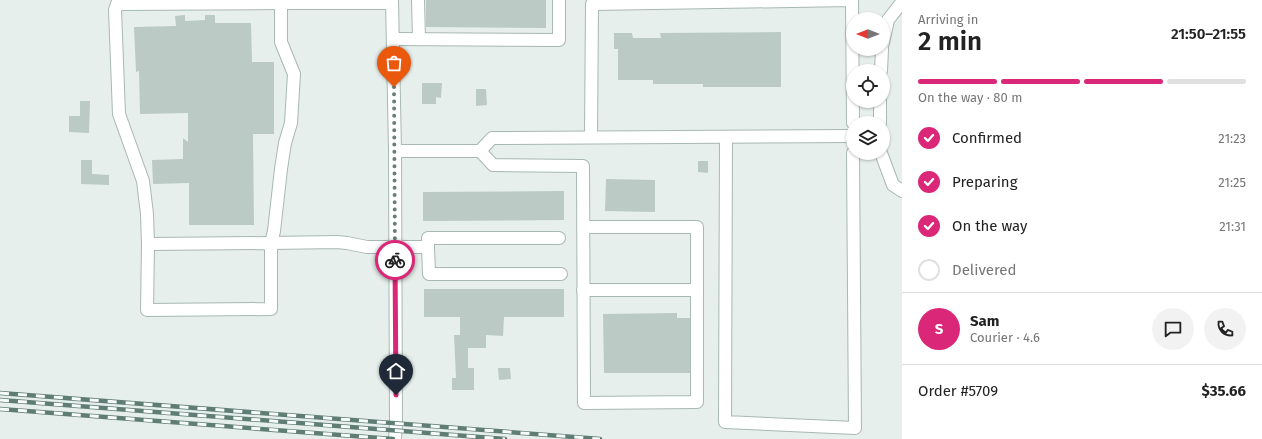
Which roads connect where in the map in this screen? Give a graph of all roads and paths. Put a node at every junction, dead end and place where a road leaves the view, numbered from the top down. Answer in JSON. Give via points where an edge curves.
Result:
{"nodes":[{"id":1,"x":418,"y":0,"type":"edge"},
{"id":2,"x":558,"y":0,"type":"edge"},
{"id":3,"x":392,"y":2,"type":"edge"},
{"id":4,"x":902,"y":2,"type":"edge"},
{"id":5,"x":281,"y":3,"type":"junction"},
{"id":6,"x":890,"y":17,"type":"edge"},
{"id":7,"x":393,"y":39,"type":"junction"},
{"id":8,"x":419,"y":39,"type":"junction"},
{"id":9,"x":853,"y":116,"type":"edge"},
{"id":10,"x":726,"y":136,"type":"junction"},
{"id":11,"x":846,"y":136,"type":"edge"},
{"id":12,"x":591,"y":137,"type":"junction"},
{"id":13,"x":395,"y":151,"type":"junction"},
{"id":14,"x":480,"y":151,"type":"junction"},
{"id":15,"x":853,"y":160,"type":"edge"},
{"id":16,"x":884,"y":160,"type":"edge"},
{"id":17,"x":902,"y":191,"type":"edge"},
{"id":18,"x":583,"y":227,"type":"junction"},
{"id":19,"x":559,"y":238,"type":"dead end"},
{"id":20,"x":271,"y":242,"type":"junction"},
{"id":21,"x":148,"y":244,"type":"junction"},
{"id":22,"x":394,"y":247,"type":"junction"},
{"id":23,"x":428,"y":247,"type":"junction"},
{"id":24,"x":561,"y":274,"type":"dead end"},
{"id":25,"x":583,"y":290,"type":"junction"},
{"id":26,"x":697,"y":290,"type":"junction"},
{"id":27,"x":395,"y":439,"type":"edge"}],
"edges":[{"from":1,"to":8,"type":"street"},
{"from":2,"to":8,"type":"street","via":[[559,40]]},
{"from":3,"to":5,"type":"street"},
{"from":3,"to":7,"type":"street"},
{"from":4,"to":6,"type":"street"},
{"from":5,"to":20,"type":"street","via":[[281,42],[294,74],[292,123],[281,169]]},
{"from":5,"to":21,"type":"street","via":[[117,4],[115,10],[119,114],[143,181]]},
{"from":7,"to":8,"type":"street"},
{"from":7,"to":13,"type":"street"},
{"from":9,"to":12,"type":"street","via":[[852,0],[592,4]]},
{"from":10,"to":11,"type":"street"},
{"from":10,"to":12,"type":"street"},
{"from":10,"to":15,"type":"street","via":[[725,422],[855,428]]},
{"from":12,"to":14,"type":"street","via":[[492,138]]},
{"from":13,"to":14,"type":"street"},
{"from":13,"to":22,"type":"street"},
{"from":14,"to":18,"type":"street","via":[[493,165],[583,166]]},
{"from":16,"to":17,"type":"street","via":[[893,185]]},
{"from":18,"to":25,"type":"street"},
{"from":18,"to":26,"type":"street","via":[[697,227]]},
{"from":19,"to":23,"type":"street","via":[[428,238]]},
{"from":20,"to":21,"type":"street"},
{"from":20,"to":21,"type":"street","via":[[271,309],[148,310]]},
{"from":20,"to":22,"type":"street","via":[[347,242],[367,247]]},
{"from":22,"to":23,"type":"street"},
{"from":22,"to":27,"type":"street"},
{"from":23,"to":24,"type":"street","via":[[429,274]]},
{"from":25,"to":26,"type":"street"},
{"from":25,"to":26,"type":"street","via":[[584,403],[697,402]]}]}
